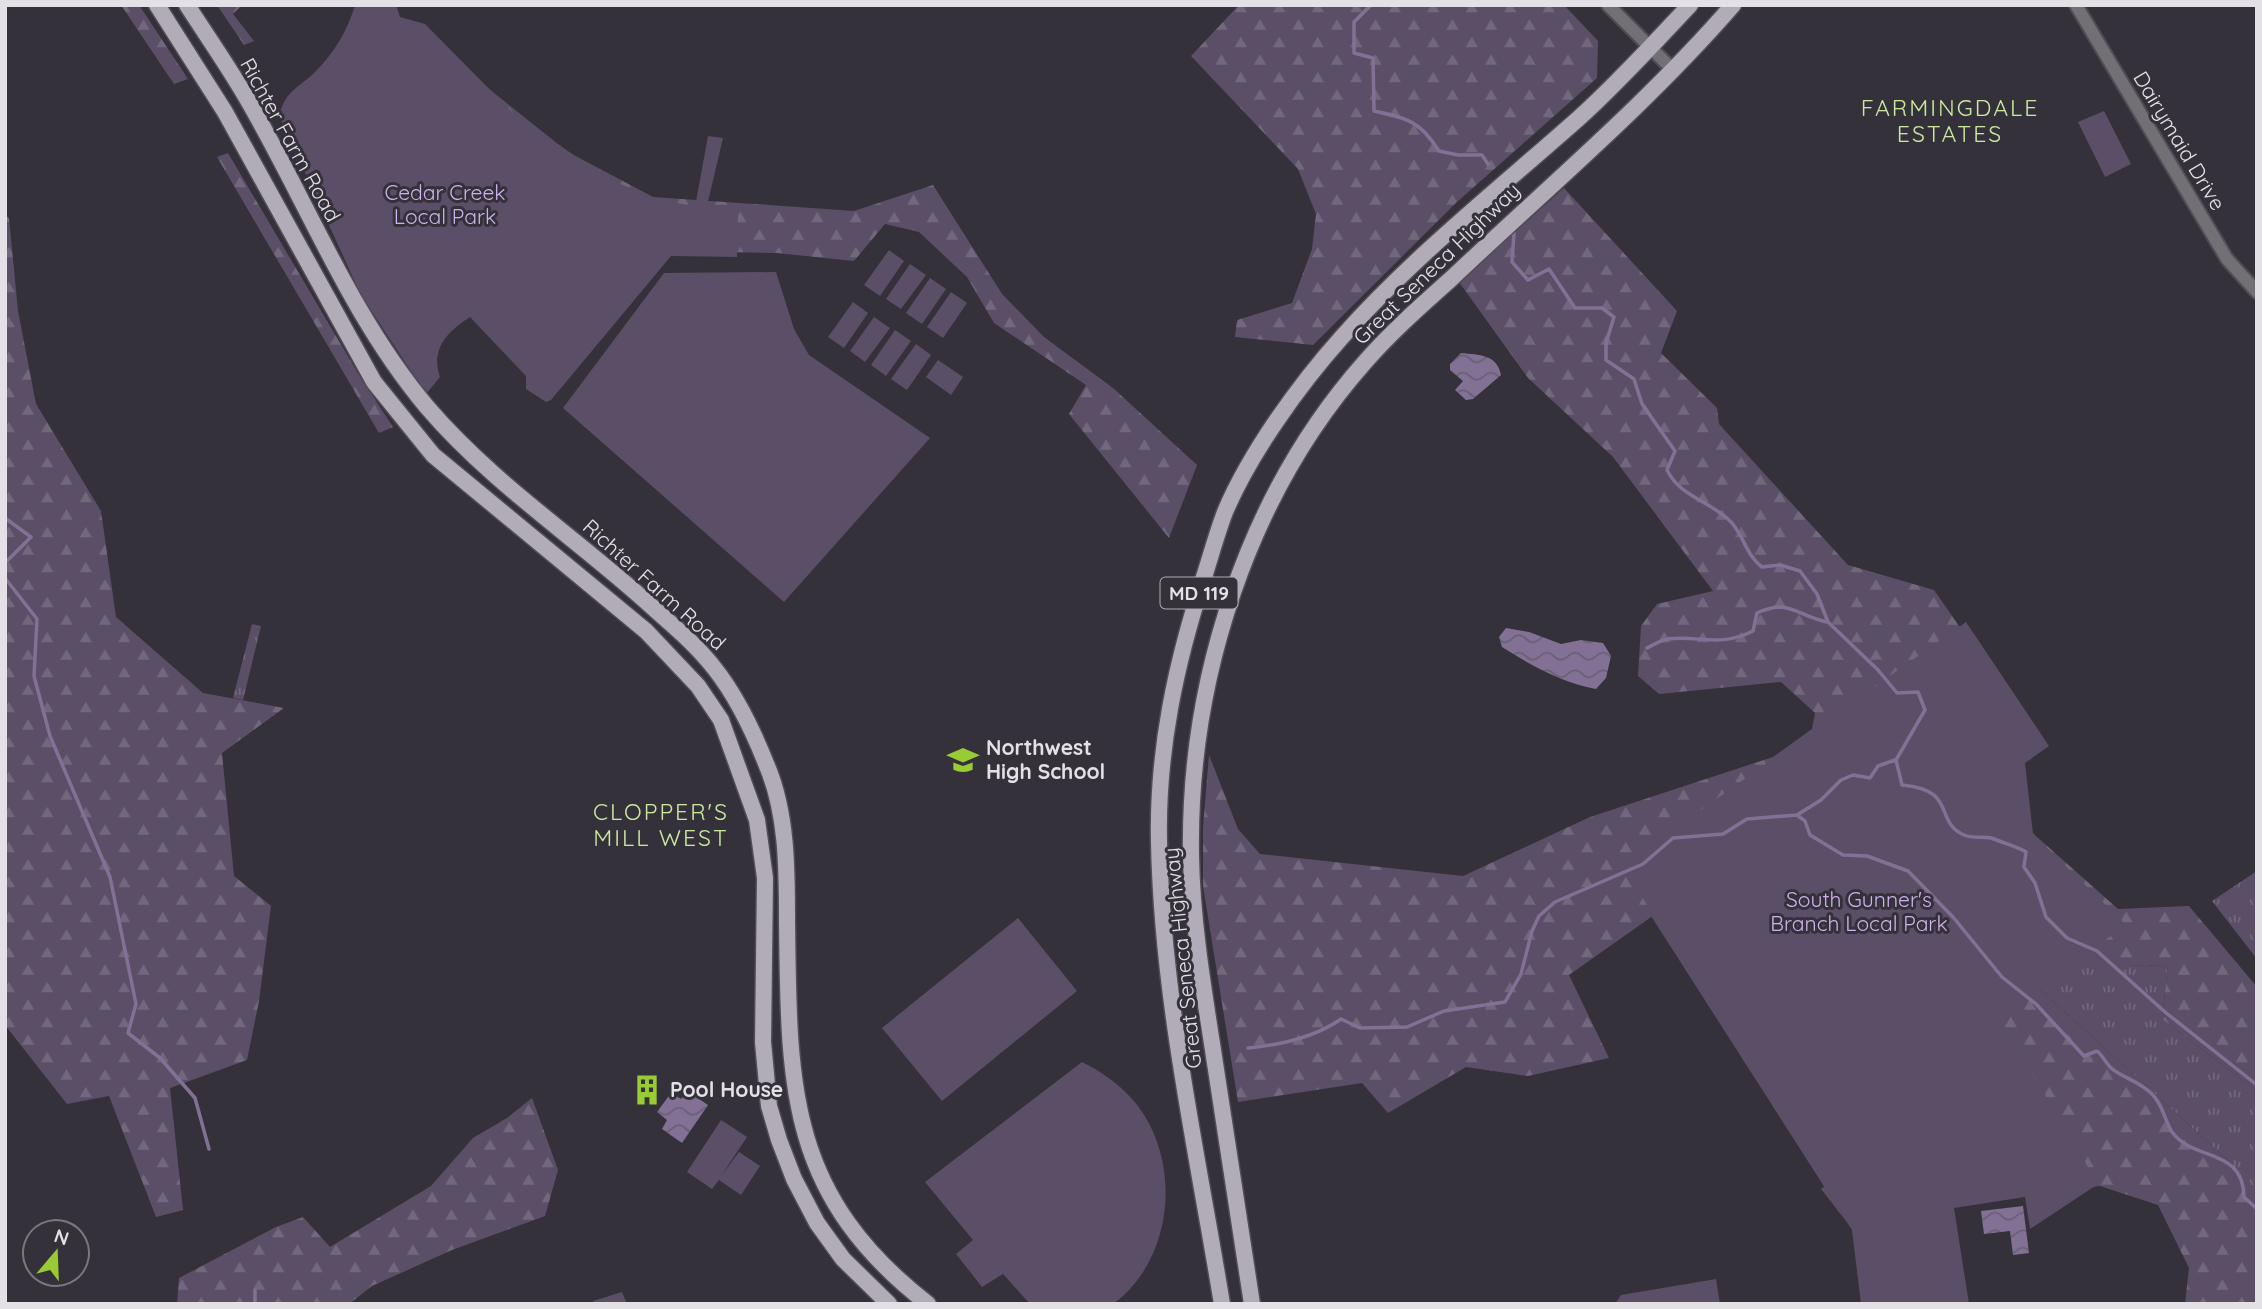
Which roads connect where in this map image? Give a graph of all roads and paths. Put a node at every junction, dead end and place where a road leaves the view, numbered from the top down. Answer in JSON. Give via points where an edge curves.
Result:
{"nodes":[{"id":1,"x":157,"y":5,"type":"edge"},
{"id":2,"x":187,"y":5,"type":"edge"},
{"id":3,"x":1608,"y":5,"type":"edge"},
{"id":4,"x":1690,"y":5,"type":"edge"},
{"id":5,"x":1733,"y":5,"type":"edge"},
{"id":6,"x":2076,"y":5,"type":"edge"},
{"id":7,"x":1650,"y":47,"type":"junction"},
{"id":8,"x":1674,"y":71,"type":"junction"},
{"id":9,"x":2257,"y":292,"type":"edge"},
{"id":10,"x":889,"y":1304,"type":"edge"},
{"id":11,"x":928,"y":1304,"type":"edge"},
{"id":12,"x":1222,"y":1304,"type":"edge"},
{"id":13,"x":1252,"y":1304,"type":"edge"}],
"edges":[{"from":1,"to":10,"type":"main road","name":"Richter Farm Road","via":[[225,111],[374,382],[433,455],[646,631],[698,686],[721,719],[757,820],[765,878],[763,1042],[769,1106],[779,1140],[817,1223],[843,1259]]},
{"from":2,"to":11,"type":"main road","name":"Richter Farm Road","via":[[247,98],[346,290],[384,352],[429,409],[526,503],[607,566],[696,646],[739,707],[769,769],[781,816],[787,875],[789,1041],[796,1103],[810,1154],[861,1242]]},
{"from":3,"to":7,"type":"street"},
{"from":4,"to":7,"type":"main road","name":"Great Seneca Highway","number":"MD 119"},
{"from":5,"to":8,"type":"main road","name":"Great Seneca Highway","number":"MD 119"},
{"from":6,"to":9,"type":"street","name":"Dairymaid Drive","via":[[2227,259]]},
{"from":7,"to":8,"type":"street"},
{"from":7,"to":12,"type":"main road","name":"Great Seneca Highway","number":"MD 119","via":[[1339,340],[1289,405],[1225,512],[1183,643],[1170,704],[1159,844],[1172,1007]]},
{"from":8,"to":13,"type":"main road","name":"Great Seneca Highway","number":"MD 119","via":[[1409,315],[1363,363],[1309,435],[1257,531],[1235,588],[1203,709],[1192,795],[1191,858],[1206,1002]]}]}
